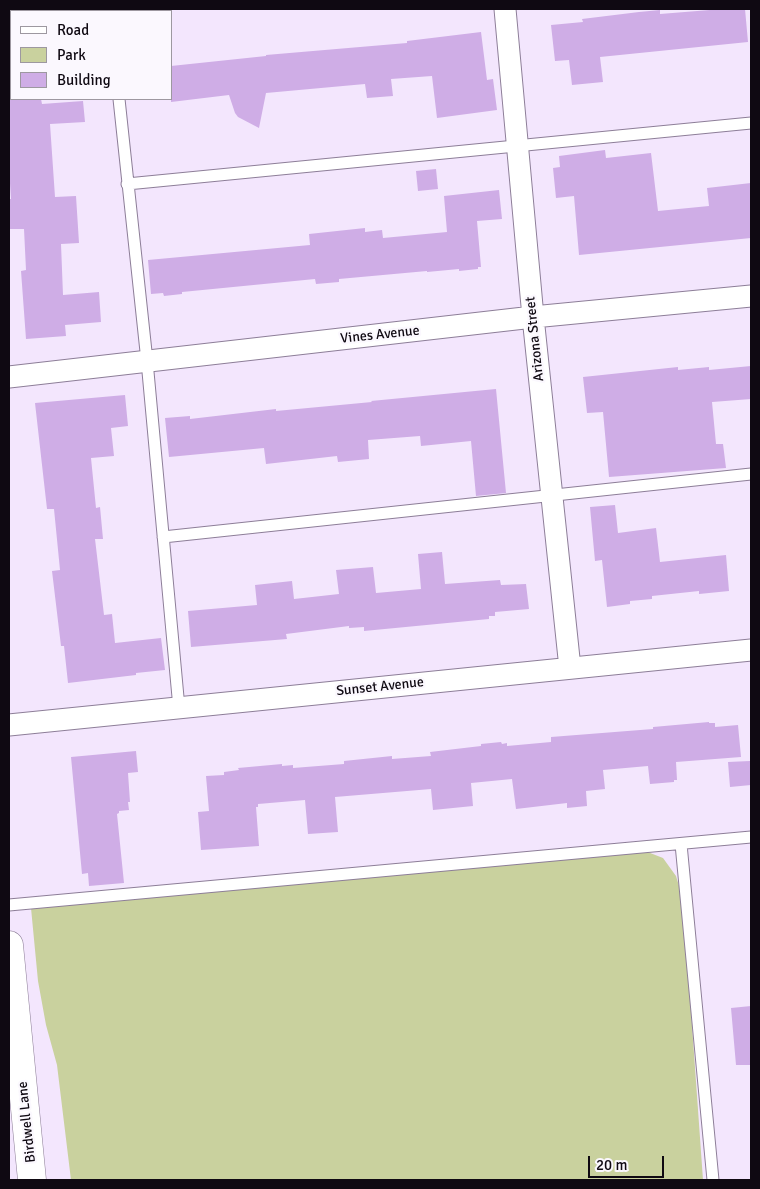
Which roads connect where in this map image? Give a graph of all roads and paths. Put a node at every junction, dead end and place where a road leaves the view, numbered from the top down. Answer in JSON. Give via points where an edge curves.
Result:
{"nodes":[{"id":1,"x":505,"y":9,"type":"edge"},
{"id":2,"x":119,"y":100,"type":"edge"},
{"id":3,"x":751,"y":123,"type":"edge"},
{"id":4,"x":517,"y":146,"type":"junction"},
{"id":5,"x":128,"y":184,"type":"junction"},
{"id":6,"x":751,"y":296,"type":"edge"},
{"id":7,"x":533,"y":318,"type":"junction"},
{"id":8,"x":147,"y":361,"type":"junction"},
{"id":9,"x":9,"y":377,"type":"edge"},
{"id":10,"x":751,"y":474,"type":"edge"},
{"id":11,"x":552,"y":496,"type":"junction"},
{"id":12,"x":163,"y":538,"type":"junction"},
{"id":13,"x":751,"y":650,"type":"edge"},
{"id":14,"x":570,"y":668,"type":"junction"},
{"id":15,"x":179,"y":708,"type":"junction"},
{"id":16,"x":9,"y":725,"type":"edge"},
{"id":17,"x":751,"y":837,"type":"edge"},
{"id":18,"x":681,"y":844,"type":"junction"},
{"id":19,"x":9,"y":905,"type":"edge"},
{"id":20,"x":9,"y":945,"type":"edge"},
{"id":21,"x":12,"y":1015,"type":"edge"},
{"id":22,"x":32,"y":1180,"type":"edge"},
{"id":23,"x":714,"y":1180,"type":"edge"}],
"edges":[{"from":1,"to":4,"type":"street","name":"Arizona Street"},
{"from":2,"to":5,"type":"lane"},
{"from":3,"to":4,"type":"lane"},
{"from":4,"to":5,"type":"lane"},
{"from":4,"to":7,"type":"street","name":"Arizona Street"},
{"from":5,"to":8,"type":"lane"},
{"from":6,"to":7,"type":"street","name":"Vines Avenue"},
{"from":7,"to":8,"type":"street","name":"Vines Avenue"},
{"from":7,"to":11,"type":"street","name":"Arizona Street"},
{"from":8,"to":9,"type":"street","name":"Vines Avenue"},
{"from":8,"to":12,"type":"lane"},
{"from":10,"to":11,"type":"lane"},
{"from":11,"to":12,"type":"lane"},
{"from":11,"to":14,"type":"street","name":"Arizona Street"},
{"from":12,"to":15,"type":"lane"},
{"from":13,"to":14,"type":"street","name":"Sunset Avenue"},
{"from":14,"to":15,"type":"street","name":"Sunset Avenue"},
{"from":15,"to":16,"type":"street","name":"Sunset Avenue"},
{"from":17,"to":18,"type":"lane"},
{"from":18,"to":19,"type":"lane"},
{"from":18,"to":23,"type":"lane"},
{"from":20,"to":21,"type":"main road","name":"Birdwell Lane"},
{"from":21,"to":22,"type":"main road","name":"Birdwell Lane"}]}
